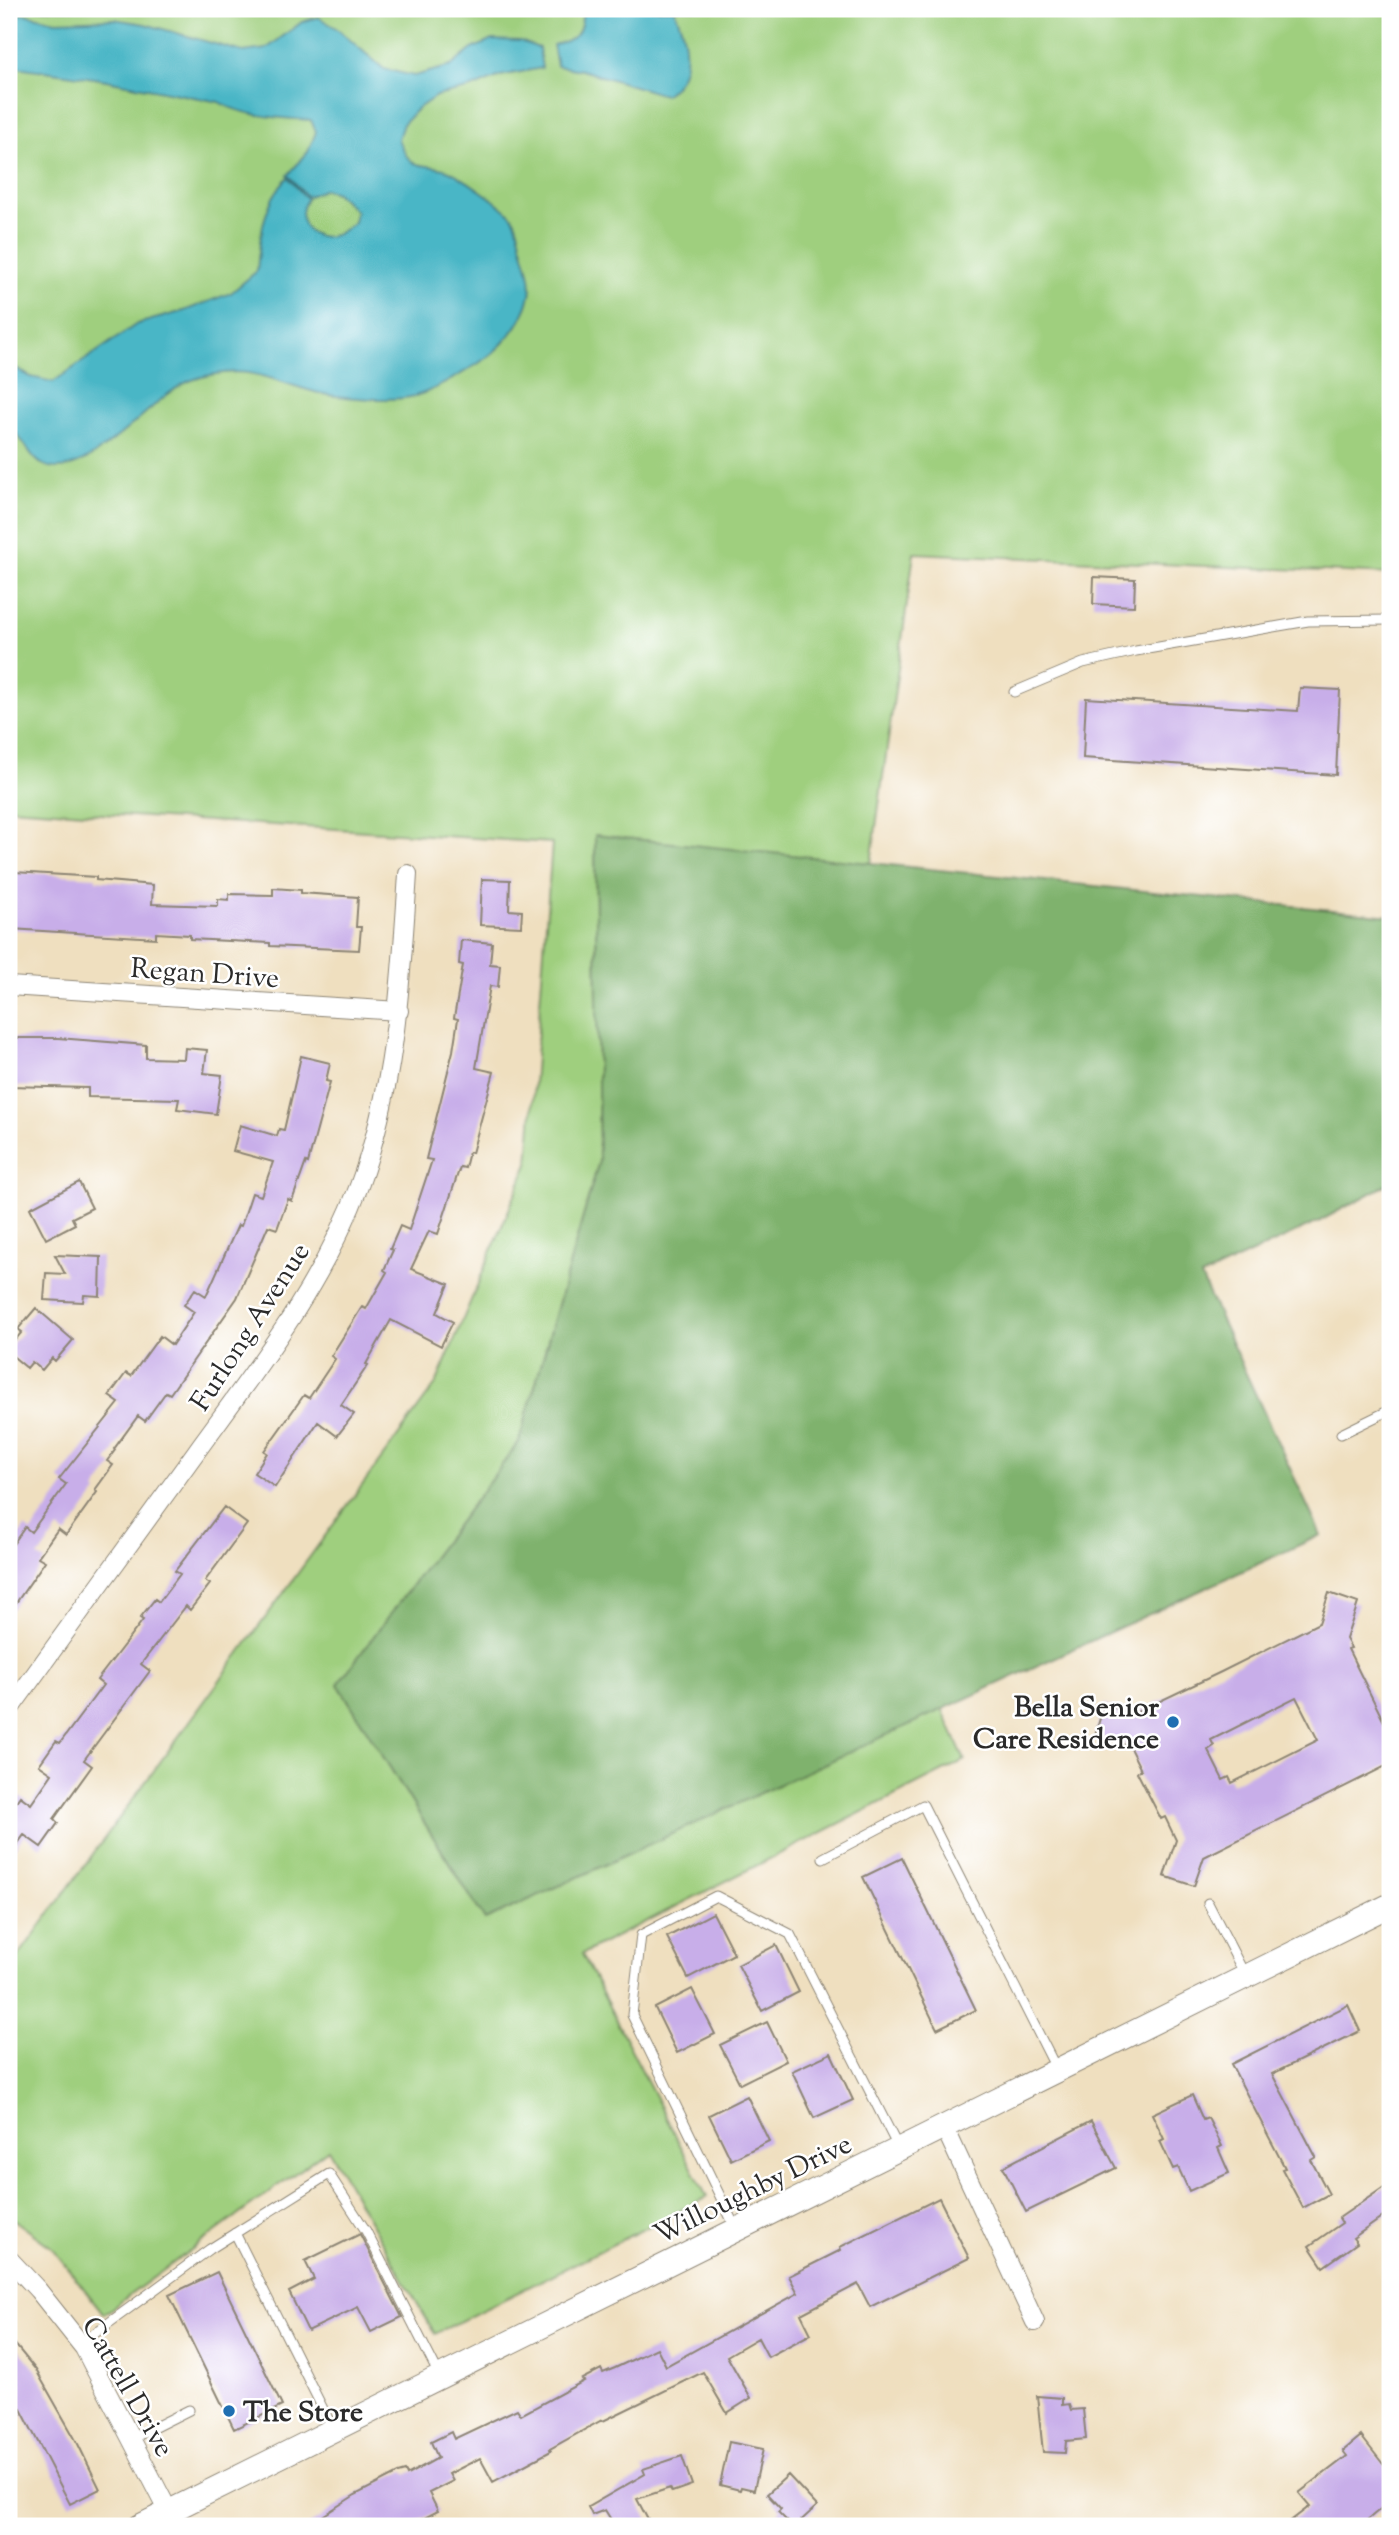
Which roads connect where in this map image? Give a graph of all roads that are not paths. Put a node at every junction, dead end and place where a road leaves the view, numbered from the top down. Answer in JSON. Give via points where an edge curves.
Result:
{"nodes":[{"id":1,"x":1390,"y":620,"type":"edge"},
{"id":2,"x":1014,"y":691,"type":"dead end"},
{"id":3,"x":408,"y":874,"type":"dead end"},
{"id":4,"x":9,"y":986,"type":"edge"},
{"id":5,"x":399,"y":1012,"type":"junction"},
{"id":6,"x":1390,"y":1410,"type":"edge"},
{"id":7,"x":1341,"y":1434,"type":"dead end"},
{"id":8,"x":9,"y":1710,"type":"edge"},
{"id":9,"x":822,"y":1858,"type":"dead end"},
{"id":10,"x":1208,"y":1903,"type":"dead end"},
{"id":11,"x":1390,"y":1905,"type":"edge"},
{"id":12,"x":1246,"y":1976,"type":"junction"},
{"id":13,"x":1056,"y":2070,"type":"junction"},
{"id":14,"x":944,"y":2126,"type":"junction"},
{"id":15,"x":898,"y":2148,"type":"junction"},
{"id":16,"x":736,"y":2229,"type":"junction"},
{"id":17,"x":235,"y":2233,"type":"junction"},
{"id":18,"x":9,"y":2259,"type":"edge"},
{"id":19,"x":1035,"y":2322,"type":"dead end"},
{"id":20,"x":80,"y":2344,"type":"junction"},
{"id":21,"x":440,"y":2376,"type":"junction"},
{"id":22,"x":189,"y":2410,"type":"dead end"},
{"id":23,"x":333,"y":2430,"type":"junction"},
{"id":24,"x":131,"y":2439,"type":"junction"},
{"id":25,"x":169,"y":2512,"type":"junction"},
{"id":26,"x":140,"y":2526,"type":"edge"}],
"edges":[{"from":1,"to":2,"type":"lane","via":[[1307,621],[1136,650],[1083,663]]},
{"from":3,"to":5,"type":"street","name":"Furlong Avenue"},
{"from":4,"to":5,"type":"street","name":"Regan Drive"},
{"from":5,"to":8,"type":"street","name":"Furlong Avenue","via":[[370,1152],[323,1266],[276,1342]]},
{"from":6,"to":7,"type":"lane"},
{"from":9,"to":13,"type":"lane","via":[[923,1805]]},
{"from":10,"to":12,"type":"lane"},
{"from":11,"to":12,"type":"street","name":"Willoughby Drive"},
{"from":12,"to":13,"type":"street","name":"Willoughby Drive"},
{"from":13,"to":14,"type":"street","name":"Willoughby Drive"},
{"from":14,"to":15,"type":"street","name":"Willoughby Drive"},
{"from":14,"to":19,"type":"street"},
{"from":15,"to":16,"type":"street","name":"Willoughby Drive"},
{"from":15,"to":16,"type":"lane","via":[[790,1934],[716,1896],[641,1935],[632,2015]]},
{"from":16,"to":21,"type":"street","name":"Willoughby Drive"},
{"from":17,"to":20,"type":"lane"},
{"from":17,"to":21,"type":"lane","via":[[328,2174],[373,2244]]},
{"from":17,"to":23,"type":"lane"},
{"from":18,"to":20,"type":"street","name":"Cattell Drive"},
{"from":20,"to":24,"type":"street","name":"Cattell Drive"},
{"from":21,"to":23,"type":"street","name":"Willoughby Drive"},
{"from":22,"to":24,"type":"lane"},
{"from":23,"to":25,"type":"street","name":"Willoughby Drive"},
{"from":24,"to":25,"type":"street","name":"Cattell Drive"},
{"from":25,"to":26,"type":"street","name":"Willoughby Drive"}]}
